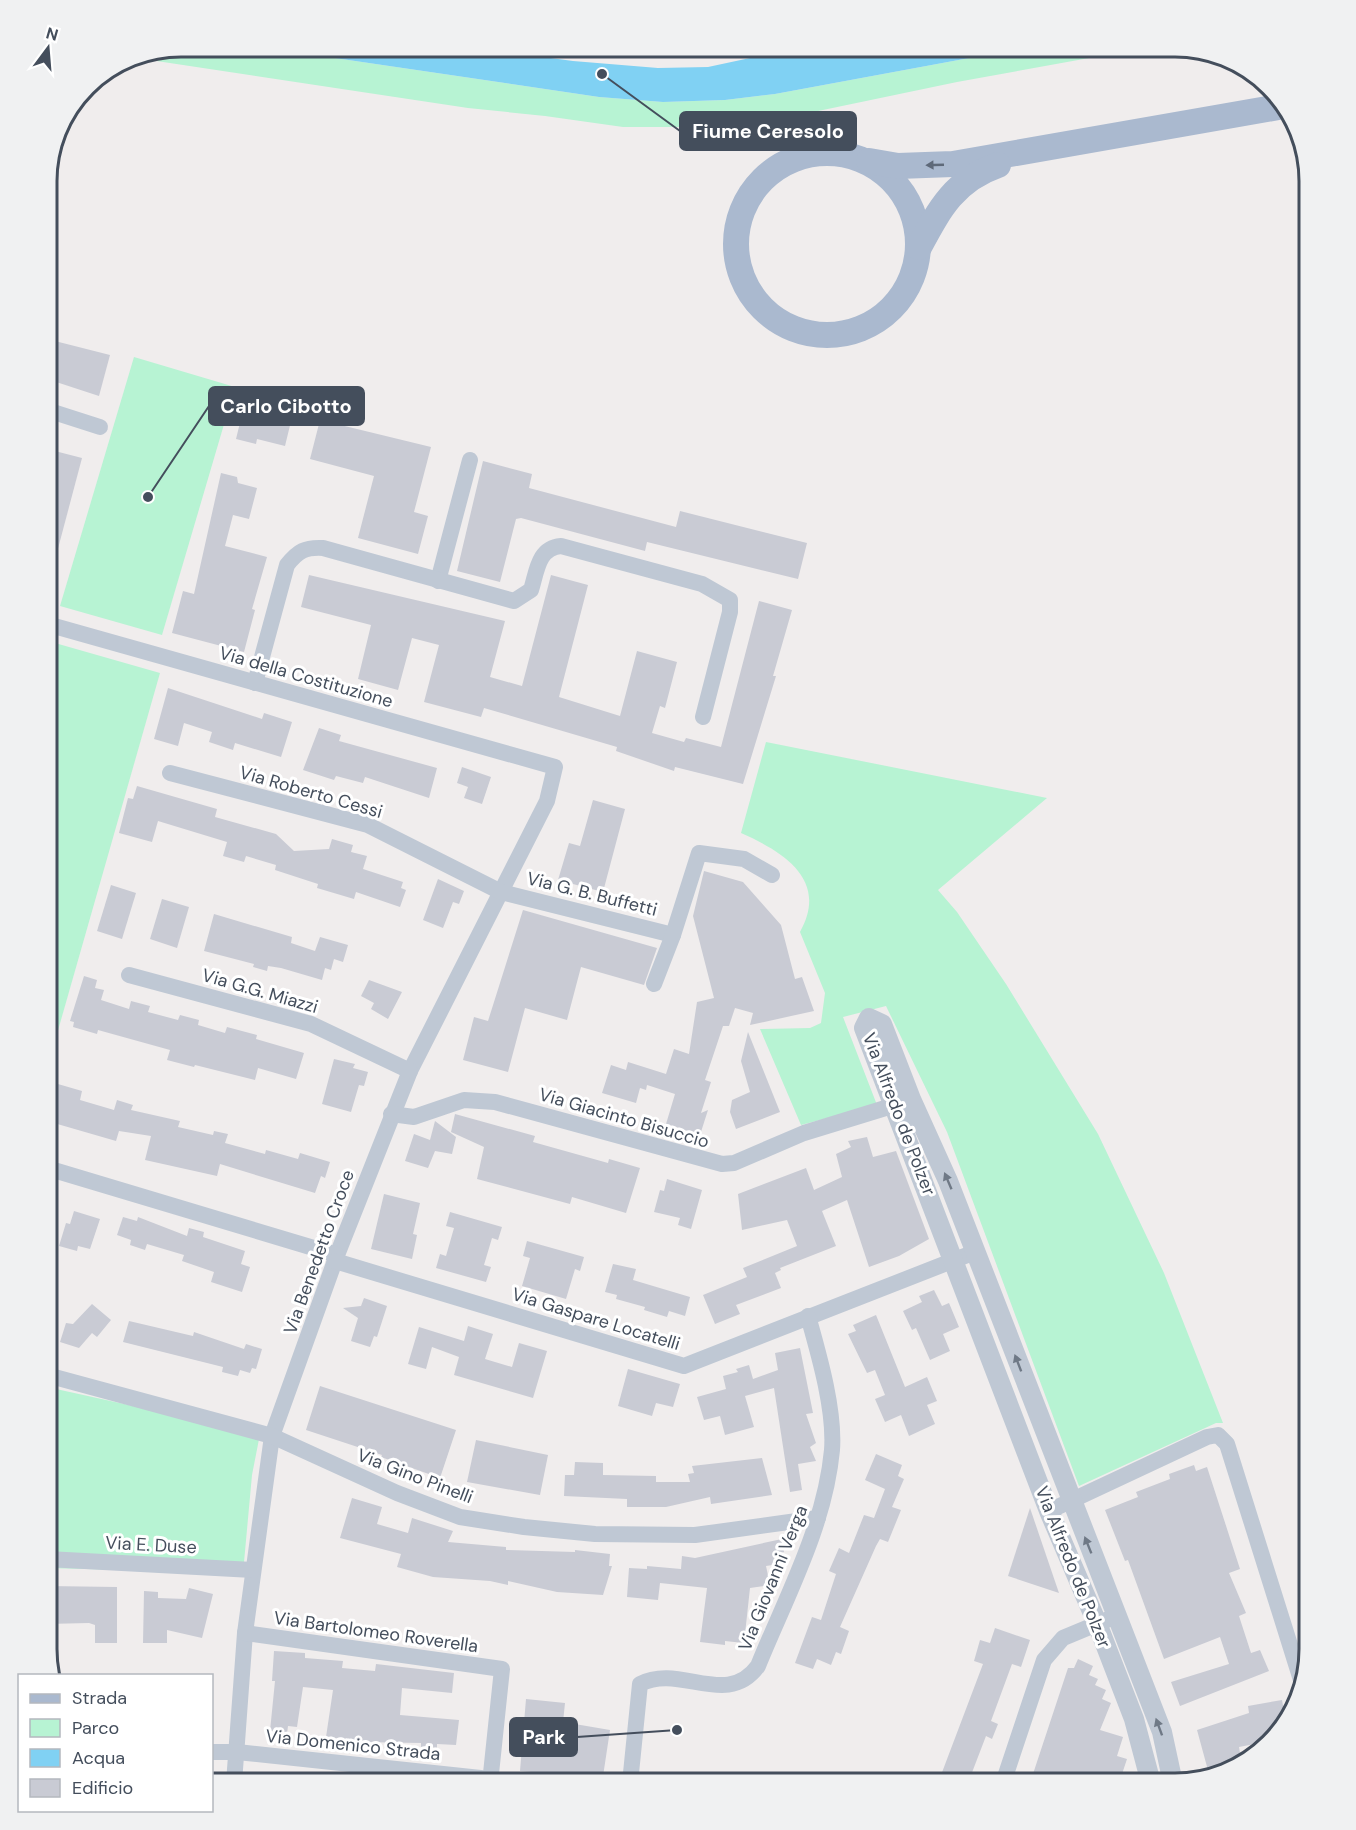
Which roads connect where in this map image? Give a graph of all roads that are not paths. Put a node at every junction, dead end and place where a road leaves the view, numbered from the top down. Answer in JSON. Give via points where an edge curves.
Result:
{"nodes":[{"id":1,"x":1262,"y":93,"type":"edge"},
{"id":2,"x":1275,"y":108,"type":"edge"},
{"id":3,"x":1284,"y":123,"type":"edge"},
{"id":4,"x":1162,"y":129,"type":"junction"},
{"id":5,"x":1035,"y":151,"type":"junction"},
{"id":6,"x":863,"y":159,"type":"junction"},
{"id":7,"x":919,"y":246,"type":"junction"},
{"id":8,"x":57,"y":413,"type":"edge"},
{"id":9,"x":100,"y":427,"type":"dead end"},
{"id":10,"x":470,"y":460,"type":"dead end"},
{"id":11,"x":438,"y":581,"type":"junction"},
{"id":12,"x":57,"y":627,"type":"edge"},
{"id":13,"x":255,"y":683,"type":"junction"},
{"id":14,"x":703,"y":717,"type":"dead end"},
{"id":15,"x":555,"y":768,"type":"joint"},
{"id":16,"x":170,"y":773,"type":"dead end"},
{"id":17,"x":772,"y":875,"type":"dead end"},
{"id":18,"x":501,"y":892,"type":"junction"},
{"id":19,"x":674,"y":935,"type":"junction"},
{"id":20,"x":129,"y":975,"type":"dead end"},
{"id":21,"x":654,"y":984,"type":"dead end"},
{"id":22,"x":410,"y":1071,"type":"junction"},
{"id":23,"x":903,"y":1103,"type":"junction"},
{"id":24,"x":391,"y":1114,"type":"junction"},
{"id":25,"x":57,"y":1171,"type":"edge"},
{"id":26,"x":975,"y":1252,"type":"junction"},
{"id":27,"x":336,"y":1258,"type":"junction"},
{"id":28,"x":955,"y":1261,"type":"junction"},
{"id":29,"x":808,"y":1316,"type":"junction"},
{"id":30,"x":57,"y":1378,"type":"edge"},
{"id":31,"x":272,"y":1436,"type":"junction"},
{"id":32,"x":1071,"y":1502,"type":"junction"},
{"id":33,"x":1049,"y":1511,"type":"junction"},
{"id":34,"x":818,"y":1518,"type":"junction"},
{"id":35,"x":57,"y":1560,"type":"edge"},
{"id":36,"x":253,"y":1570,"type":"junction"},
{"id":37,"x":1106,"y":1620,"type":"junction"},
{"id":38,"x":245,"y":1633,"type":"junction"},
{"id":39,"x":1298,"y":1669,"type":"edge"},
{"id":40,"x":213,"y":1752,"type":"edge"},
{"id":41,"x":237,"y":1752,"type":"junction"},
{"id":42,"x":235,"y":1773,"type":"edge"},
{"id":43,"x":420,"y":1773,"type":"edge"},
{"id":44,"x":491,"y":1773,"type":"edge"},
{"id":45,"x":631,"y":1773,"type":"edge"},
{"id":46,"x":1007,"y":1773,"type":"edge"},
{"id":47,"x":1148,"y":1773,"type":"edge"},
{"id":48,"x":1170,"y":1773,"type":"edge"}],
"edges":[{"from":1,"to":4,"type":"main road","via":[[1202,108]]},
{"from":2,"to":4,"type":"main road"},
{"from":3,"to":4,"type":"main road","via":[[1216,131]]},
{"from":4,"to":5,"type":"main road"},
{"from":5,"to":6,"type":"main road","one_way":true,"via":[[953,164],[898,166]]},
{"from":5,"to":7,"type":"main road","via":[[976,173],[941,206]]},
{"from":6,"to":7,"type":"main road","via":[[886,174],[905,194],[916,219]]},
{"from":6,"to":7,"type":"main road","via":[[833,152],[802,155],[774,169],[759,183],[738,219],[735,249],[742,280],[759,306],[783,325],[813,335],[844,334],[873,324],[897,304],[913,277]]},
{"from":8,"to":9,"type":"street"},
{"from":10,"to":11,"type":"street"},
{"from":11,"to":13,"type":"street","via":[[323,548],[308,547],[297,552],[287,565]]},
{"from":11,"to":14,"type":"street","via":[[514,601],[531,590],[542,555],[551,547],[561,546],[702,584],[722,593],[729,600],[730,612]]},
{"from":12,"to":13,"type":"street","name":"Via della Costituzione"},
{"from":13,"to":15,"type":"street","name":"Via della Costituzione"},
{"from":15,"to":18,"type":"street","name":"Via Benedetto Croce","via":[[547,801]]},
{"from":16,"to":18,"type":"street","name":"Via Roberto Cessi","via":[[368,825]]},
{"from":17,"to":19,"type":"street","via":[[744,859],[699,853]]},
{"from":18,"to":19,"type":"street","name":"Via G. B. Buffetti"},
{"from":18,"to":22,"type":"street","name":"Via Benedetto Croce"},
{"from":19,"to":21,"type":"street"},
{"from":20,"to":22,"type":"street","name":"Via G.G. Miazzi","via":[[311,1024]]},
{"from":22,"to":24,"type":"street","name":"Via Benedetto Croce"},
{"from":23,"to":24,"type":"street","name":"Via Giacinto Bisuccio","via":[[804,1133],[734,1163],[722,1164],[495,1102],[464,1101],[414,1118]]},
{"from":26,"to":23,"type":"street","name":"Via Alfredo de Polzer","one_way":true,"via":[[948,1181]]},
{"from":23,"to":28,"type":"street","name":"Via Alfredo de Polzer"},
{"from":24,"to":27,"type":"street","name":"Via Benedetto Croce"},
{"from":25,"to":27,"type":"street","name":"Via Gaspare Locatelli"},
{"from":26,"to":28,"type":"street","name":"Via Gaspare Locatelli"},
{"from":32,"to":26,"type":"street","name":"Via Alfredo de Polzer","one_way":true},
{"from":27,"to":29,"type":"street","name":"Via Gaspare Locatelli","via":[[684,1366]]},
{"from":27,"to":31,"type":"street","name":"Via Benedetto Croce"},
{"from":28,"to":29,"type":"street","name":"Via Gaspare Locatelli"},
{"from":28,"to":33,"type":"street","name":"Via Alfredo de Polzer"},
{"from":29,"to":34,"type":"street","name":"Via Giovanni Verga","via":[[831,1420],[832,1449]]},
{"from":30,"to":31,"type":"street","name":"Via Gino Pinelli"},
{"from":31,"to":34,"type":"street","name":"Via Gino Pinelli","via":[[460,1517],[524,1527],[595,1534],[695,1535]]},
{"from":31,"to":36,"type":"street","name":"Via Benedetto Croce"},
{"from":32,"to":33,"type":"street"},
{"from":37,"to":32,"type":"street","name":"Via Alfredo de Polzer","one_way":true},
{"from":32,"to":39,"type":"street","via":[[1218,1435],[1227,1444]]},
{"from":33,"to":37,"type":"street","name":"Via Alfredo de Polzer"},
{"from":34,"to":45,"type":"street","name":"Via Giovanni Verga","via":[[758,1666],[749,1678],[735,1686],[666,1678],[640,1684]]},
{"from":35,"to":36,"type":"street","name":"Via E. Duse"},
{"from":36,"to":38,"type":"street","name":"Via Benedetto Croce"},
{"from":37,"to":46,"type":"street","via":[[1063,1638],[1044,1660]]},
{"from":37,"to":47,"type":"street","name":"Via Alfredo de Polzer"},
{"from":48,"to":37,"type":"street","name":"Via Alfredo de Polzer","one_way":true,"via":[[1161,1732]]},
{"from":38,"to":41,"type":"street","name":"Via Benedetto Croce"},
{"from":38,"to":44,"type":"street","name":"Via Bartolomeo Roverella","via":[[502,1669]]},
{"from":40,"to":41,"type":"street","name":"Via Domenico Strada"},
{"from":41,"to":42,"type":"street","name":"Via Benedetto Croce"},
{"from":41,"to":43,"type":"street","name":"Via Domenico Strada"}]}
